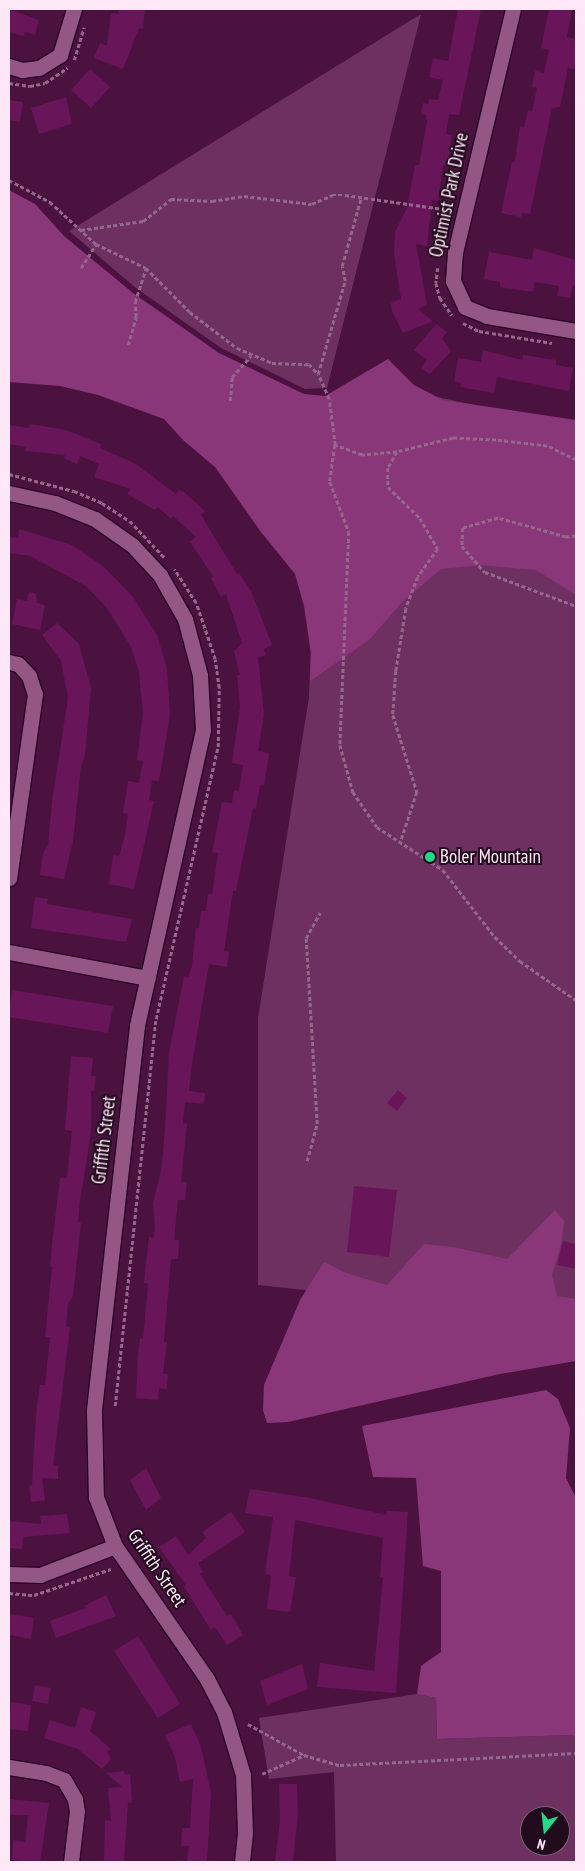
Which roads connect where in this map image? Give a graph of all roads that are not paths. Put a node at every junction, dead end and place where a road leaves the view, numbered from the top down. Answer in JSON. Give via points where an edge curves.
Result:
{"nodes":[{"id":1,"x":74,"y":9,"type":"edge"},
{"id":2,"x":513,"y":9,"type":"edge"},
{"id":3,"x":9,"y":66,"type":"edge"},
{"id":4,"x":576,"y":331,"type":"edge"},
{"id":5,"x":9,"y":493,"type":"edge"},
{"id":6,"x":9,"y":662,"type":"edge"},
{"id":7,"x":9,"y":878,"type":"edge"},
{"id":8,"x":9,"y":952,"type":"edge"},
{"id":9,"x":148,"y":978,"type":"junction"},
{"id":10,"x":115,"y":1546,"type":"junction"},
{"id":11,"x":9,"y":1574,"type":"edge"},
{"id":12,"x":9,"y":1767,"type":"edge"},
{"id":13,"x":71,"y":1862,"type":"edge"},
{"id":14,"x":242,"y":1862,"type":"edge"}],
"edges":[{"from":1,"to":3,"type":"street","via":[[60,55],[39,68],[22,70]]},
{"from":2,"to":4,"type":"street","name":"Optimist Park Drive","via":[[454,252],[453,281],[465,307],[487,316]]},
{"from":5,"to":9,"type":"street","name":"Griffith Street","via":[[55,503],[103,524],[132,545],[160,575],[185,619],[200,675],[203,730]]},
{"from":6,"to":7,"type":"street","via":[[18,664],[29,676],[35,694]]},
{"from":8,"to":9,"type":"street"},
{"from":9,"to":10,"type":"street","name":"Griffith Street","via":[[137,1026],[94,1412],[96,1496]]},
{"from":10,"to":11,"type":"street","via":[[40,1575]]},
{"from":10,"to":14,"type":"street","name":"Griffith Street","via":[[207,1679],[224,1712],[243,1775],[245,1833]]},
{"from":12,"to":13,"type":"street","via":[[46,1772],[64,1780],[75,1799],[77,1812]]}]}
